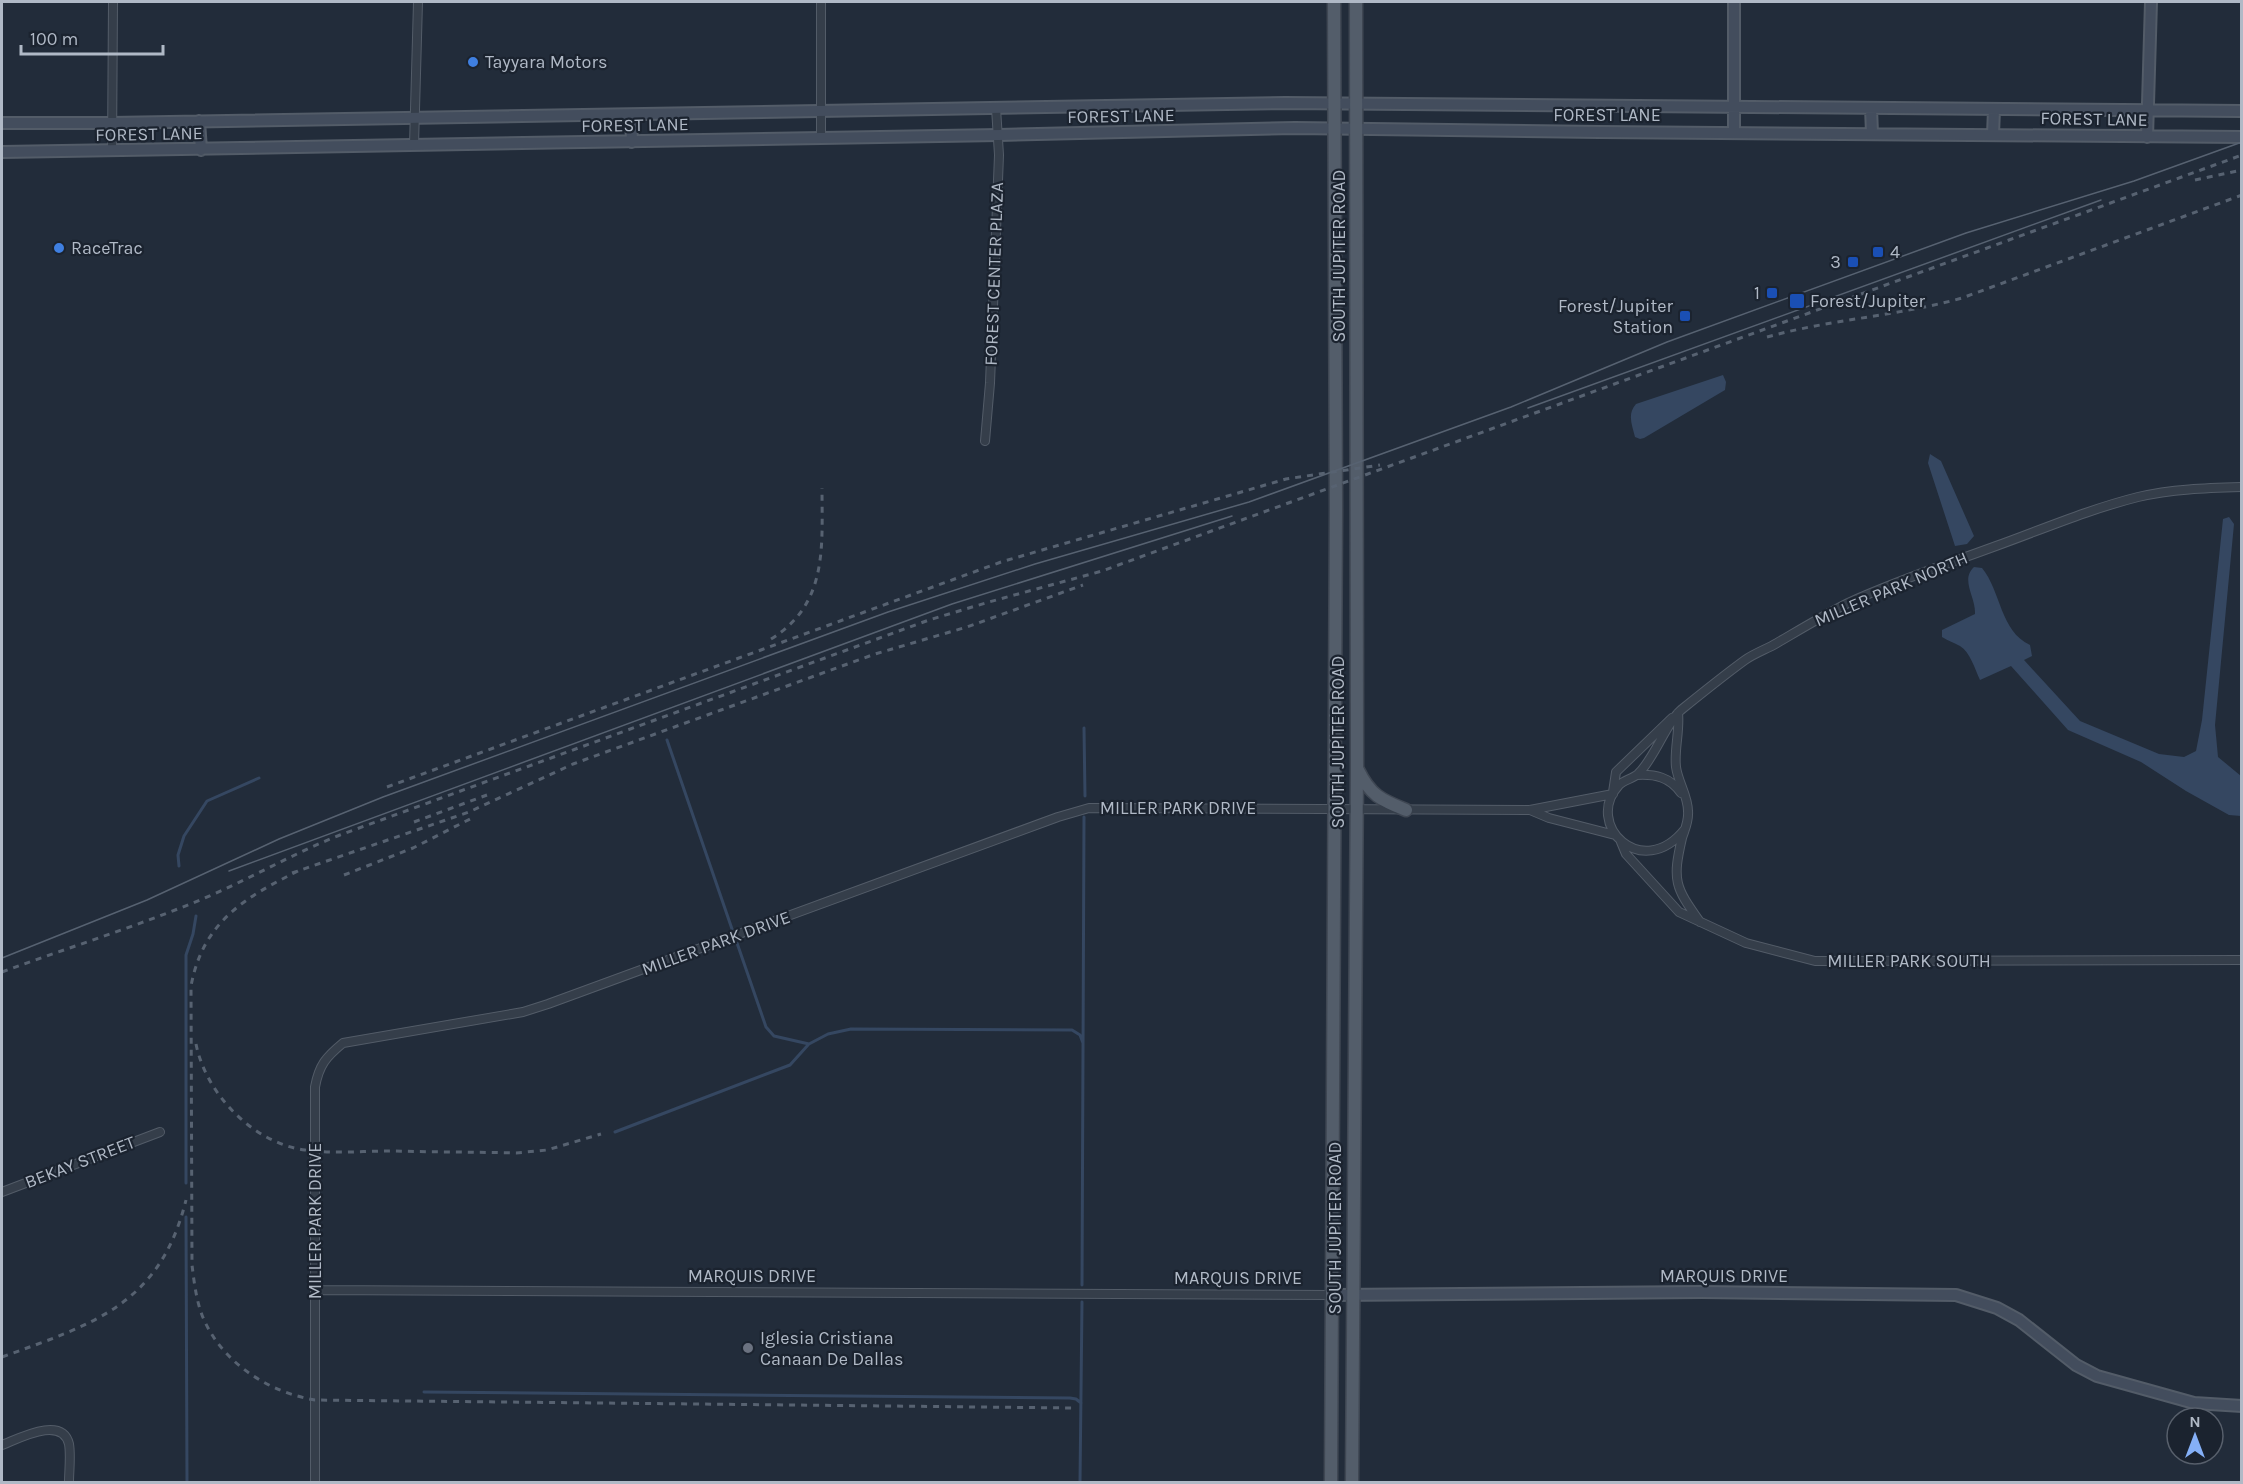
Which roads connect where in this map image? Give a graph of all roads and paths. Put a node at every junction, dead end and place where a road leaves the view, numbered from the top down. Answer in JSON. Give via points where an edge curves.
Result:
{"nodes":[{"id":1,"x":113,"y":2,"type":"edge"},
{"id":2,"x":418,"y":2,"type":"edge"},
{"id":3,"x":821,"y":2,"type":"edge"},
{"id":4,"x":1334,"y":2,"type":"edge"},
{"id":5,"x":1356,"y":2,"type":"edge"},
{"id":6,"x":1734,"y":2,"type":"edge"},
{"id":7,"x":2151,"y":2,"type":"edge"},
{"id":8,"x":1356,"y":103,"type":"junction"},
{"id":9,"x":1334,"y":104,"type":"junction"},
{"id":10,"x":1735,"y":106,"type":"junction"},
{"id":11,"x":996,"y":108,"type":"junction"},
{"id":12,"x":1870,"y":108,"type":"junction"},
{"id":13,"x":1994,"y":109,"type":"junction"},
{"id":14,"x":2147,"y":110,"type":"junction"},
{"id":15,"x":2241,"y":111,"type":"edge"},
{"id":16,"x":821,"y":112,"type":"junction"},
{"id":17,"x":631,"y":114,"type":"junction"},
{"id":18,"x":417,"y":118,"type":"junction"},
{"id":19,"x":199,"y":121,"type":"junction"},
{"id":20,"x":2,"y":123,"type":"edge"},
{"id":21,"x":112,"y":123,"type":"junction"},
{"id":22,"x":1335,"y":128,"type":"junction"},
{"id":23,"x":1356,"y":129,"type":"junction"},
{"id":24,"x":1734,"y":132,"type":"junction"},
{"id":25,"x":1872,"y":133,"type":"junction"},
{"id":26,"x":999,"y":135,"type":"junction"},
{"id":27,"x":1993,"y":135,"type":"junction"},
{"id":28,"x":2147,"y":136,"type":"junction"},
{"id":29,"x":2241,"y":137,"type":"edge"},
{"id":30,"x":821,"y":138,"type":"junction"},
{"id":31,"x":632,"y":142,"type":"junction"},
{"id":32,"x":414,"y":146,"type":"junction"},
{"id":33,"x":201,"y":150,"type":"junction"},
{"id":34,"x":112,"y":151,"type":"junction"},
{"id":35,"x":2,"y":152,"type":"edge"},
{"id":36,"x":1357,"y":330,"type":"junction"},
{"id":37,"x":1336,"y":331,"type":"junction"},
{"id":38,"x":985,"y":441,"type":"dead end"},
{"id":39,"x":2241,"y":487,"type":"edge"},
{"id":40,"x":1336,"y":615,"type":"junction"},
{"id":41,"x":1356,"y":616,"type":"junction"},
{"id":42,"x":1678,"y":713,"type":"junction"},
{"id":43,"x":1357,"y":769,"type":"junction"},
{"id":44,"x":1637,"y":775,"type":"junction"},
{"id":45,"x":1613,"y":794,"type":"junction"},
{"id":46,"x":1684,"y":796,"type":"junction"},
{"id":47,"x":1335,"y":809,"type":"junction"},
{"id":48,"x":1357,"y":810,"type":"junction"},
{"id":49,"x":1406,"y":810,"type":"junction"},
{"id":50,"x":1530,"y":810,"type":"junction"},
{"id":51,"x":1685,"y":829,"type":"junction"},
{"id":52,"x":1617,"y":838,"type":"junction"},
{"id":53,"x":1701,"y":924,"type":"junction"},
{"id":54,"x":2241,"y":960,"type":"edge"},
{"id":55,"x":1334,"y":1051,"type":"junction"},
{"id":56,"x":1355,"y":1051,"type":"junction"},
{"id":57,"x":160,"y":1132,"type":"dead end"},
{"id":58,"x":2,"y":1192,"type":"edge"},
{"id":59,"x":315,"y":1290,"type":"junction"},
{"id":60,"x":1353,"y":1294,"type":"junction"},
{"id":61,"x":1333,"y":1295,"type":"junction"},
{"id":62,"x":2241,"y":1406,"type":"edge"},
{"id":63,"x":2,"y":1445,"type":"edge"},
{"id":64,"x":69,"y":1482,"type":"edge"},
{"id":65,"x":315,"y":1482,"type":"edge"},
{"id":66,"x":1331,"y":1482,"type":"edge"},
{"id":67,"x":1352,"y":1482,"type":"edge"}],
"edges":[{"from":1,"to":21,"type":"street"},
{"from":2,"to":18,"type":"street"},
{"from":3,"to":16,"type":"street"},
{"from":4,"to":9,"type":"main road","name":"SOUTH JUPITER ROAD"},
{"from":5,"to":8,"type":"main road","name":"SOUTH JUPITER ROAD"},
{"from":6,"to":10,"type":"main road"},
{"from":7,"to":14,"type":"main road"},
{"from":8,"to":9,"type":"main road","name":"FOREST LANE"},
{"from":8,"to":10,"type":"main road","name":"FOREST LANE"},
{"from":8,"to":23,"type":"main road","name":"SOUTH JUPITER ROAD"},
{"from":9,"to":11,"type":"main road","name":"FOREST LANE"},
{"from":9,"to":22,"type":"main road","name":"SOUTH JUPITER ROAD"},
{"from":10,"to":12,"type":"main road","name":"FOREST LANE"},
{"from":10,"to":24,"type":"main road"},
{"from":11,"to":16,"type":"main road","name":"FOREST LANE"},
{"from":11,"to":26,"type":"street","name":"FOREST CENTER PLAZA"},
{"from":12,"to":13,"type":"main road","name":"FOREST LANE"},
{"from":12,"to":25,"type":"main road"},
{"from":13,"to":14,"type":"main road","name":"FOREST LANE"},
{"from":13,"to":27,"type":"main road"},
{"from":14,"to":15,"type":"main road","name":"FOREST LANE"},
{"from":14,"to":28,"type":"main road"},
{"from":16,"to":17,"type":"main road","name":"FOREST LANE"},
{"from":16,"to":30,"type":"street"},
{"from":17,"to":18,"type":"main road","name":"FOREST LANE"},
{"from":17,"to":31,"type":"main road"},
{"from":18,"to":19,"type":"main road","name":"FOREST LANE"},
{"from":18,"to":32,"type":"street"},
{"from":19,"to":21,"type":"main road","name":"FOREST LANE"},
{"from":19,"to":33,"type":"main road"},
{"from":20,"to":21,"type":"main road","name":"FOREST LANE"},
{"from":21,"to":34,"type":"street"},
{"from":22,"to":23,"type":"main road","name":"FOREST LANE"},
{"from":22,"to":26,"type":"main road","name":"FOREST LANE"},
{"from":22,"to":37,"type":"main road","name":"SOUTH JUPITER ROAD"},
{"from":23,"to":24,"type":"main road","name":"FOREST LANE"},
{"from":23,"to":36,"type":"main road","name":"SOUTH JUPITER ROAD"},
{"from":24,"to":25,"type":"main road","name":"FOREST LANE"},
{"from":25,"to":27,"type":"main road","name":"FOREST LANE"},
{"from":26,"to":30,"type":"main road","name":"FOREST LANE"},
{"from":26,"to":38,"type":"street","name":"FOREST CENTER PLAZA"},
{"from":27,"to":28,"type":"main road","name":"FOREST LANE"},
{"from":28,"to":29,"type":"main road","name":"FOREST LANE"},
{"from":30,"to":31,"type":"main road","name":"FOREST LANE"},
{"from":31,"to":32,"type":"main road","name":"FOREST LANE"},
{"from":32,"to":33,"type":"main road","name":"FOREST LANE"},
{"from":33,"to":34,"type":"main road","name":"FOREST LANE"},
{"from":34,"to":35,"type":"main road","name":"FOREST LANE"},
{"from":36,"to":37,"type":"main road"},
{"from":36,"to":41,"type":"main road","name":"SOUTH JUPITER ROAD"},
{"from":37,"to":40,"type":"main road","name":"SOUTH JUPITER ROAD"},
{"from":39,"to":42,"type":"street","name":"MILLER PARK NORTH","via":[[2139,497],[1918,575],[1849,603],[1747,658]]},
{"from":40,"to":41,"type":"main road"},
{"from":40,"to":47,"type":"main road","name":"SOUTH JUPITER ROAD"},
{"from":41,"to":43,"type":"main road","name":"SOUTH JUPITER ROAD"},
{"from":42,"to":44,"type":"street","name":"MILLER PARK NORTH"},
{"from":42,"to":45,"type":"street","via":[[1616,772]]},
{"from":42,"to":46,"type":"street","via":[[1675,758]]},
{"from":43,"to":48,"type":"main road","name":"SOUTH JUPITER ROAD"},
{"from":43,"to":49,"type":"main road","via":[[1374,795]]},
{"from":44,"to":45,"type":"street","name":"MILLER PARK NORTH","via":[[1626,779]]},
{"from":44,"to":46,"type":"street","via":[[1664,778]]},
{"from":45,"to":50,"type":"street","name":"MILLER PARK NORTH"},
{"from":45,"to":52,"type":"street","via":[[1609,820]]},
{"from":46,"to":51,"type":"street","via":[[1689,812]]},
{"from":47,"to":48,"type":"street","name":"MILLER PARK DRIVE"},
{"from":47,"to":55,"type":"main road","name":"SOUTH JUPITER ROAD"},
{"from":47,"to":59,"type":"street","name":"MILLER PARK DRIVE","via":[[1089,808],[523,1012],[343,1043],[318,1070],[315,1087]]},
{"from":48,"to":49,"type":"street","name":"MILLER PARK DRIVE"},
{"from":48,"to":56,"type":"main road","name":"SOUTH JUPITER ROAD"},
{"from":49,"to":50,"type":"street","name":"MILLER PARK DRIVE"},
{"from":50,"to":52,"type":"street"},
{"from":51,"to":52,"type":"street","via":[[1675,840],[1656,850],[1634,849]]},
{"from":51,"to":53,"type":"street","via":[[1676,884]]},
{"from":52,"to":53,"type":"street","name":"MILLER PARK SOUTH","via":[[1626,854],[1679,912]]},
{"from":53,"to":54,"type":"street","name":"MILLER PARK SOUTH","via":[[1746,943],[1815,961]]},
{"from":55,"to":56,"type":"main road"},
{"from":55,"to":61,"type":"main road","name":"SOUTH JUPITER ROAD"},
{"from":56,"to":60,"type":"main road","name":"SOUTH JUPITER ROAD"},
{"from":57,"to":58,"type":"street","name":"BEKAY STREET"},
{"from":59,"to":61,"type":"street","name":"MARQUIS DRIVE"},
{"from":59,"to":65,"type":"street","name":"MILLER PARK DRIVE"},
{"from":60,"to":61,"type":"main road","name":"MARQUIS DRIVE"},
{"from":60,"to":62,"type":"main road","name":"MARQUIS DRIVE","via":[[1956,1295],[1997,1308],[2019,1320],[2076,1365],[2097,1376],[2194,1402]]},
{"from":60,"to":67,"type":"main road","name":"SOUTH JUPITER ROAD"},
{"from":61,"to":66,"type":"main road","name":"SOUTH JUPITER ROAD"},
{"from":63,"to":64,"type":"street","via":[[44,1430],[62,1433],[69,1443]]}]}
